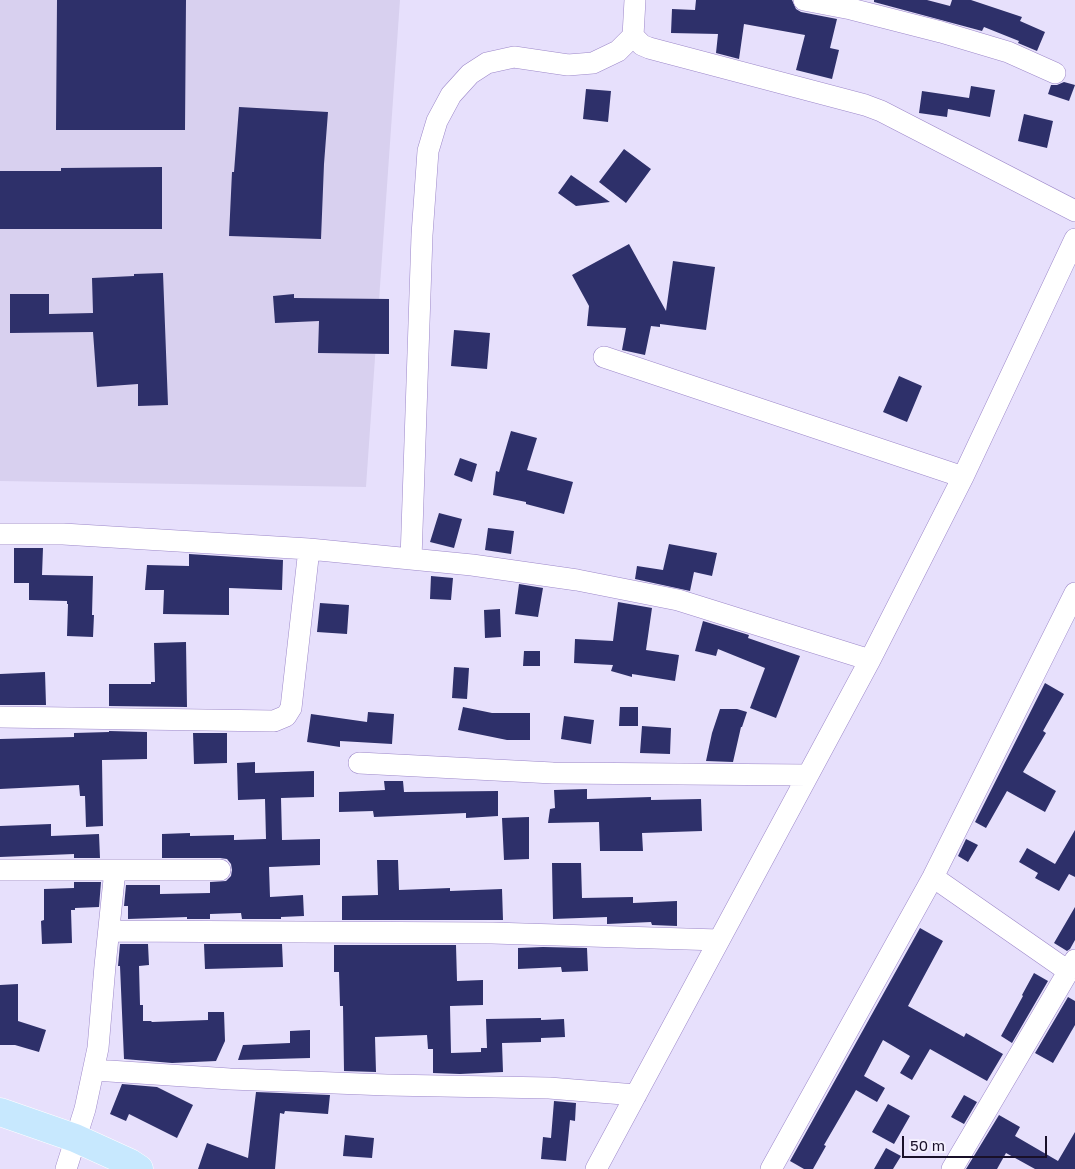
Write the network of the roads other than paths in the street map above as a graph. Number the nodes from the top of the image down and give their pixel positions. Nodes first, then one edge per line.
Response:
1 (635, 0) edge
2 (804, 0) edge
3 (633, 36) junction
4 (1055, 73) dead end
5 (1075, 211) edge
6 (1075, 239) edge
7 (604, 357) dead end
8 (963, 477) junction
9 (0, 534) edge
10 (309, 549) junction
11 (411, 559) junction
12 (1075, 593) edge
13 (870, 660) junction
14 (0, 717) edge
15 (359, 763) dead end
16 (808, 775) junction
17 (0, 870) edge
18 (115, 870) junction
19 (220, 870) dead end
20 (933, 877) junction
21 (109, 931) junction
22 (719, 940) junction
23 (1072, 966) edge
24 (94, 1070) junction
25 (636, 1095) junction
26 (0, 1112) edge
27 (75, 1138) junction
28 (66, 1169) edge
29 (139, 1169) edge
30 (596, 1169) edge
31 (772, 1169) edge
32 (952, 1169) edge

1 - 3 street
2 - 4 street
3 - 5 street
3 - 11 street
6 - 8 street
7 - 8 street
8 - 13 street
9 - 10 street
10 - 11 street
10 - 14 street
11 - 13 street
12 - 20 street
13 - 16 street
15 - 16 street
16 - 22 street
17 - 18 street
18 - 19 street
18 - 21 street
20 - 23 street
20 - 31 street
21 - 22 street
21 - 24 street
22 - 25 street
23 - 32 street
24 - 25 street
24 - 27 street
25 - 30 street
26 - 27 main road
27 - 28 street
27 - 29 main road

